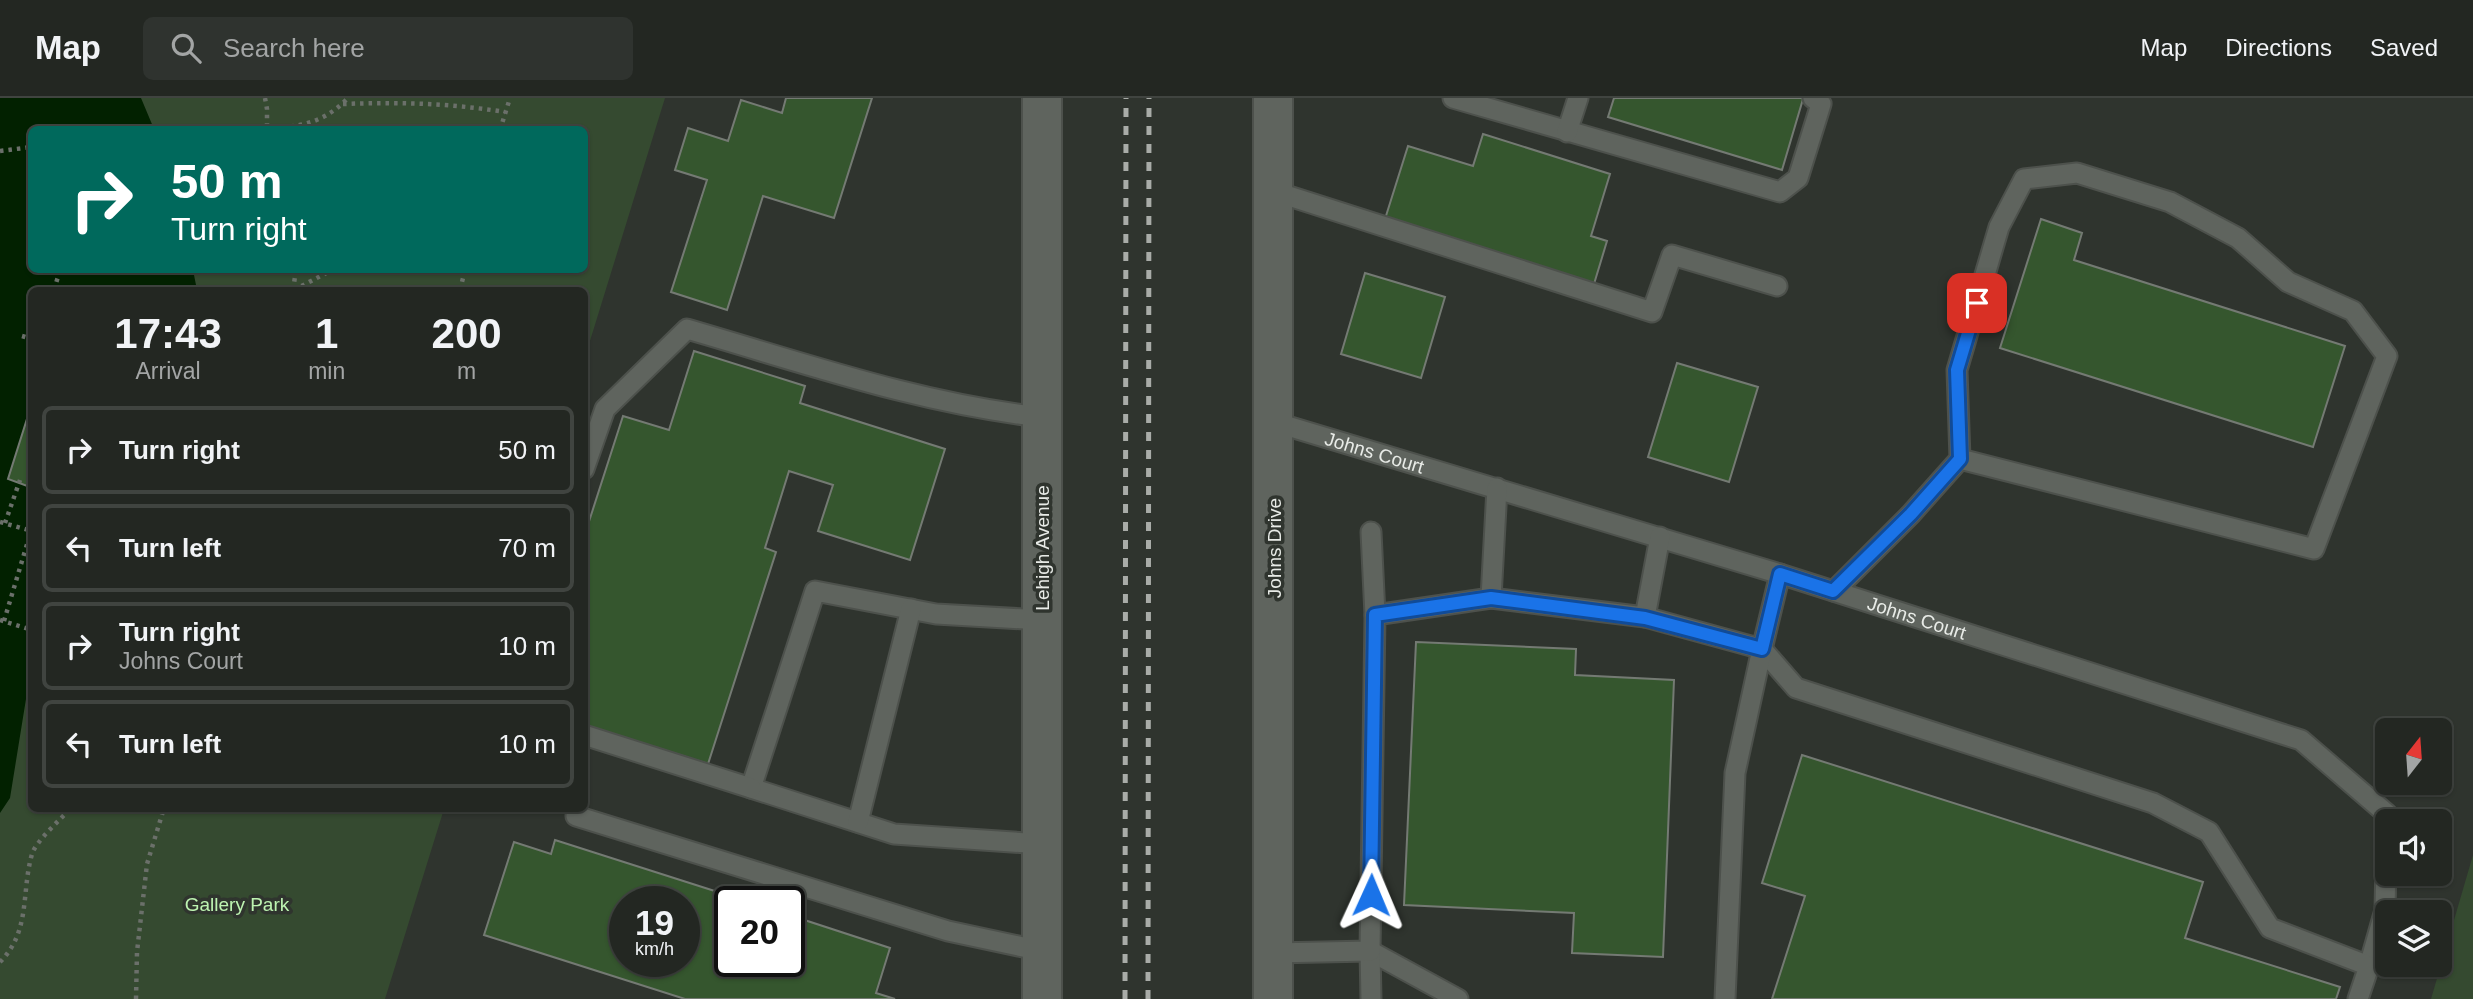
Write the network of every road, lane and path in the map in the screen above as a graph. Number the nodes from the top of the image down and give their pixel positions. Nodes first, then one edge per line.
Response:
1 (265, 98) edge
2 (348, 98) edge
3 (510, 98) edge
4 (1042, 98) edge
5 (1273, 98) edge
6 (1453, 98) edge
7 (1578, 98) edge
8 (1813, 98) edge
9 (343, 104) junction
10 (505, 112) junction
11 (267, 126) edge
12 (302, 126) edge
13 (501, 126) edge
14 (1567, 132) junction
15 (28, 147) edge
16 (0, 150) edge
17 (1273, 191) junction
18 (326, 273) edge
19 (1777, 286) dead end
20 (300, 287) edge
21 (22, 336) dead end
22 (28, 338) edge
23 (1042, 418) junction
24 (1274, 422) junction
25 (588, 458) edge
26 (1960, 459) junction
27 (20, 480) dead end
28 (1497, 488) junction
29 (3, 522) edge
30 (28, 530) edge
31 (1371, 533) dead end
32 (1660, 537) junction
33 (28, 540) edge
34 (1780, 574) junction
35 (1833, 591) junction
36 (1491, 598) junction
37 (911, 610) junction
38 (1375, 615) junction
39 (1645, 618) junction
40 (2, 620) edge
41 (1042, 620) junction
42 (28, 629) edge
43 (1762, 649) junction
44 (588, 736) edge
45 (751, 788) junction
46 (68, 812) edge
47 (163, 812) edge
48 (576, 816) dead end
49 (858, 822) junction
50 (1042, 844) junction
51 (1370, 950) junction
52 (1042, 951) junction
53 (1273, 953) junction
54 (0, 962) edge
55 (2369, 966) junction
56 (136, 999) edge
57 (1042, 999) edge
58 (1273, 999) edge
59 (1371, 999) edge
60 (1458, 999) edge
61 (1725, 999) edge
62 (2358, 999) edge

1 - 11 path
2 - 9 path
3 - 10 path
4 - 23 street, Lehigh Avenue
5 - 17 street, Johns Drive
6 - 14 lane
7 - 14 lane
8 - 14 lane
9 - 10 path
9 - 12 path
10 - 13 path
15 - 16 path
17 - 19 lane
17 - 24 street, Johns Drive
18 - 20 path
21 - 22 path
23 - 25 lane
23 - 41 street, Lehigh Avenue
24 - 28 lane, Johns Court
24 - 53 street, Johns Drive
26 - 26 lane
26 - 35 lane
27 - 29 path
28 - 32 lane, Johns Court
28 - 36 lane
29 - 30 path
31 - 38 lane
32 - 34 lane, Johns Court
32 - 39 lane
33 - 40 path
34 - 35 lane, Johns Court
34 - 43 lane
35 - 55 lane, Johns Court
36 - 38 lane
36 - 39 lane
37 - 41 lane
37 - 45 lane
37 - 49 lane
38 - 51 lane
39 - 43 lane
40 - 42 path
41 - 50 street, Lehigh Avenue
43 - 55 lane
43 - 61 lane
44 - 45 lane
45 - 49 lane
46 - 54 path
47 - 56 path
48 - 52 lane
49 - 50 lane
50 - 52 street, Lehigh Avenue
51 - 53 lane
51 - 59 lane
51 - 60 lane
52 - 57 street, Lehigh Avenue
53 - 58 street, Johns Drive
55 - 62 lane

